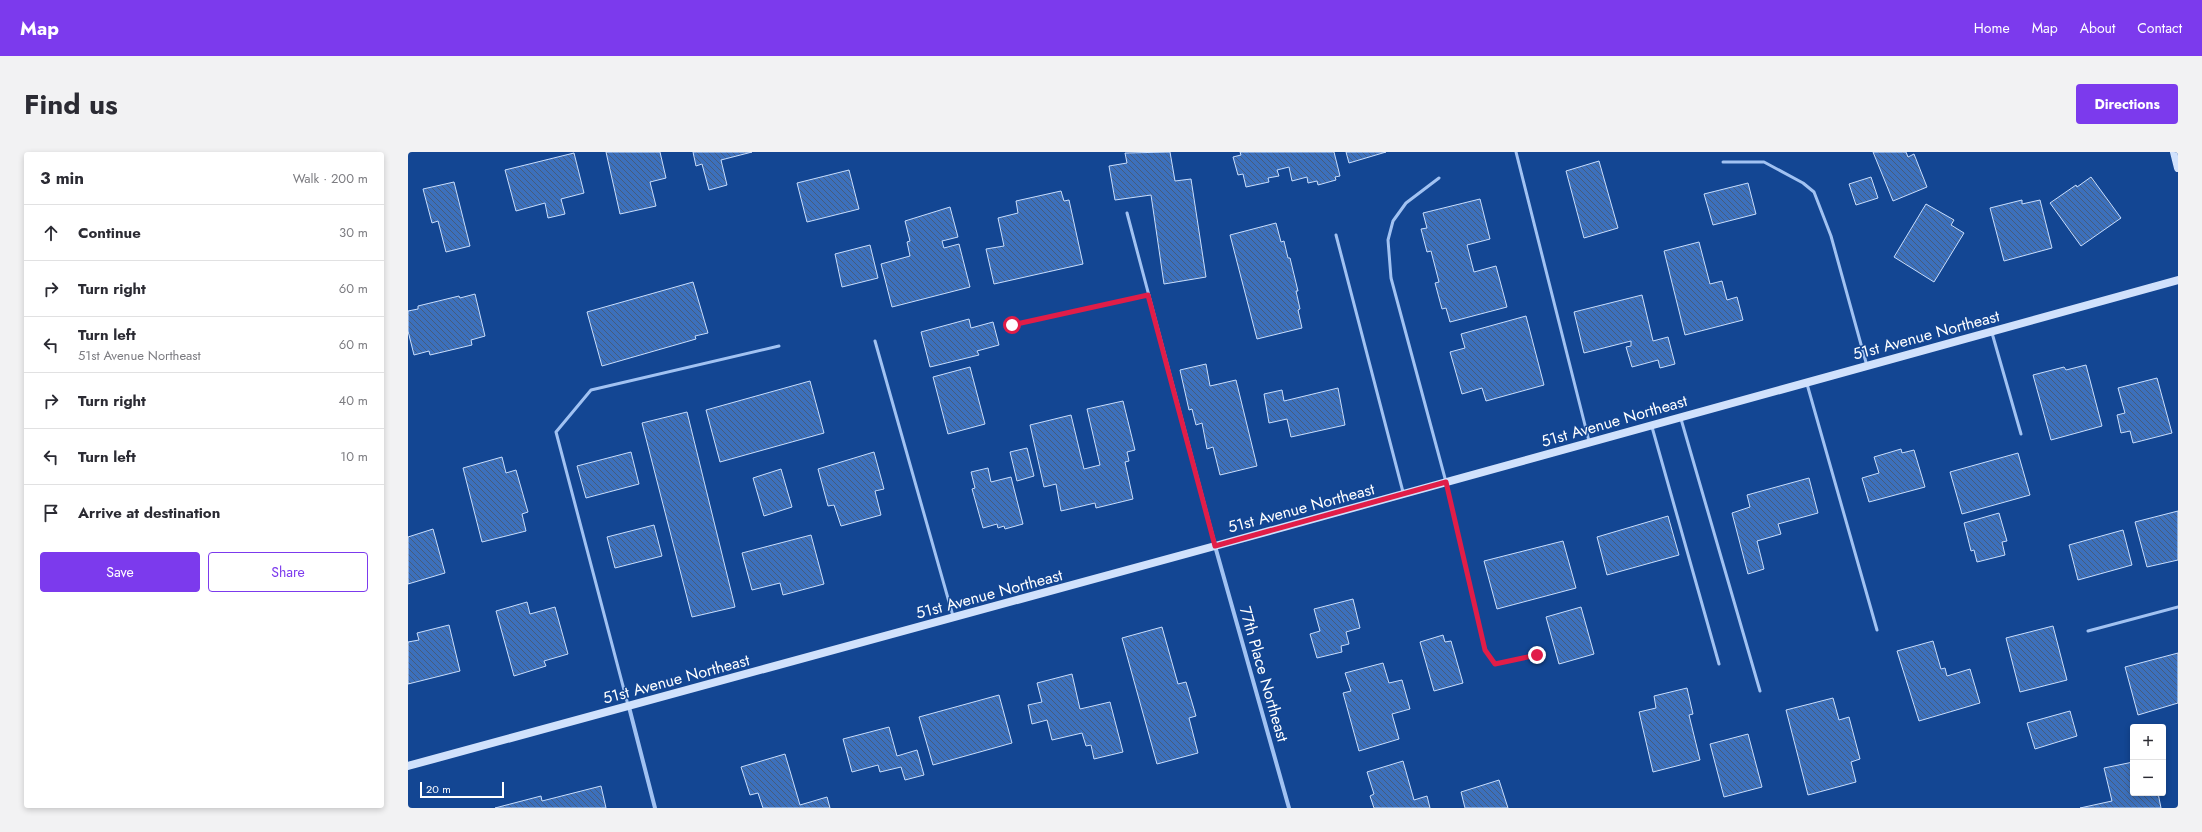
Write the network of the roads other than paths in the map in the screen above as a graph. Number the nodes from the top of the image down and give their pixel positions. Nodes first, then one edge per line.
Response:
1 (1516, 152) edge
2 (2174, 152) edge
3 (1723, 162) dead end
4 (2178, 168) edge
5 (1439, 178) dead end
6 (1126, 213) dead end
7 (1336, 235) dead end
8 (2178, 280) edge
9 (1148, 295) junction
10 (1012, 325) dead end
11 (1991, 332) junction
12 (875, 341) dead end
13 (779, 346) dead end
14 (1867, 366) junction
15 (1806, 383) junction
16 (1681, 417) junction
17 (1651, 426) junction
18 (2021, 434) dead end
19 (1589, 443) junction
20 (1446, 482) junction
21 (1404, 494) junction
22 (1215, 546) junction
23 (2178, 607) edge
24 (954, 618) junction
25 (1877, 630) dead end
26 (2088, 631) dead end
27 (1537, 655) dead end
28 (1719, 664) dead end
29 (1760, 691) dead end
30 (629, 707) junction
31 (408, 766) edge
32 (655, 808) edge
33 (1289, 808) edge

1 - 19 lane
2 - 4 street
3 - 14 lane
5 - 20 lane
6 - 9 lane
7 - 21 lane
8 - 11 street, 51st Avenue Northeast
9 - 10 lane
9 - 22 lane
11 - 14 street, 51st Avenue Northeast
11 - 18 lane
12 - 24 lane
13 - 30 lane
14 - 15 street, 51st Avenue Northeast
15 - 16 street, 51st Avenue Northeast
15 - 25 lane
16 - 17 street, 51st Avenue Northeast
16 - 29 lane
17 - 19 street, 51st Avenue Northeast
17 - 28 lane
19 - 20 street, 51st Avenue Northeast
20 - 21 street, 51st Avenue Northeast
20 - 27 lane
21 - 22 street, 51st Avenue Northeast
22 - 24 street, 51st Avenue Northeast
22 - 33 street, 77th Place Northeast
23 - 26 lane
24 - 30 street, 51st Avenue Northeast
30 - 31 street, 51st Avenue Northeast
30 - 32 street

